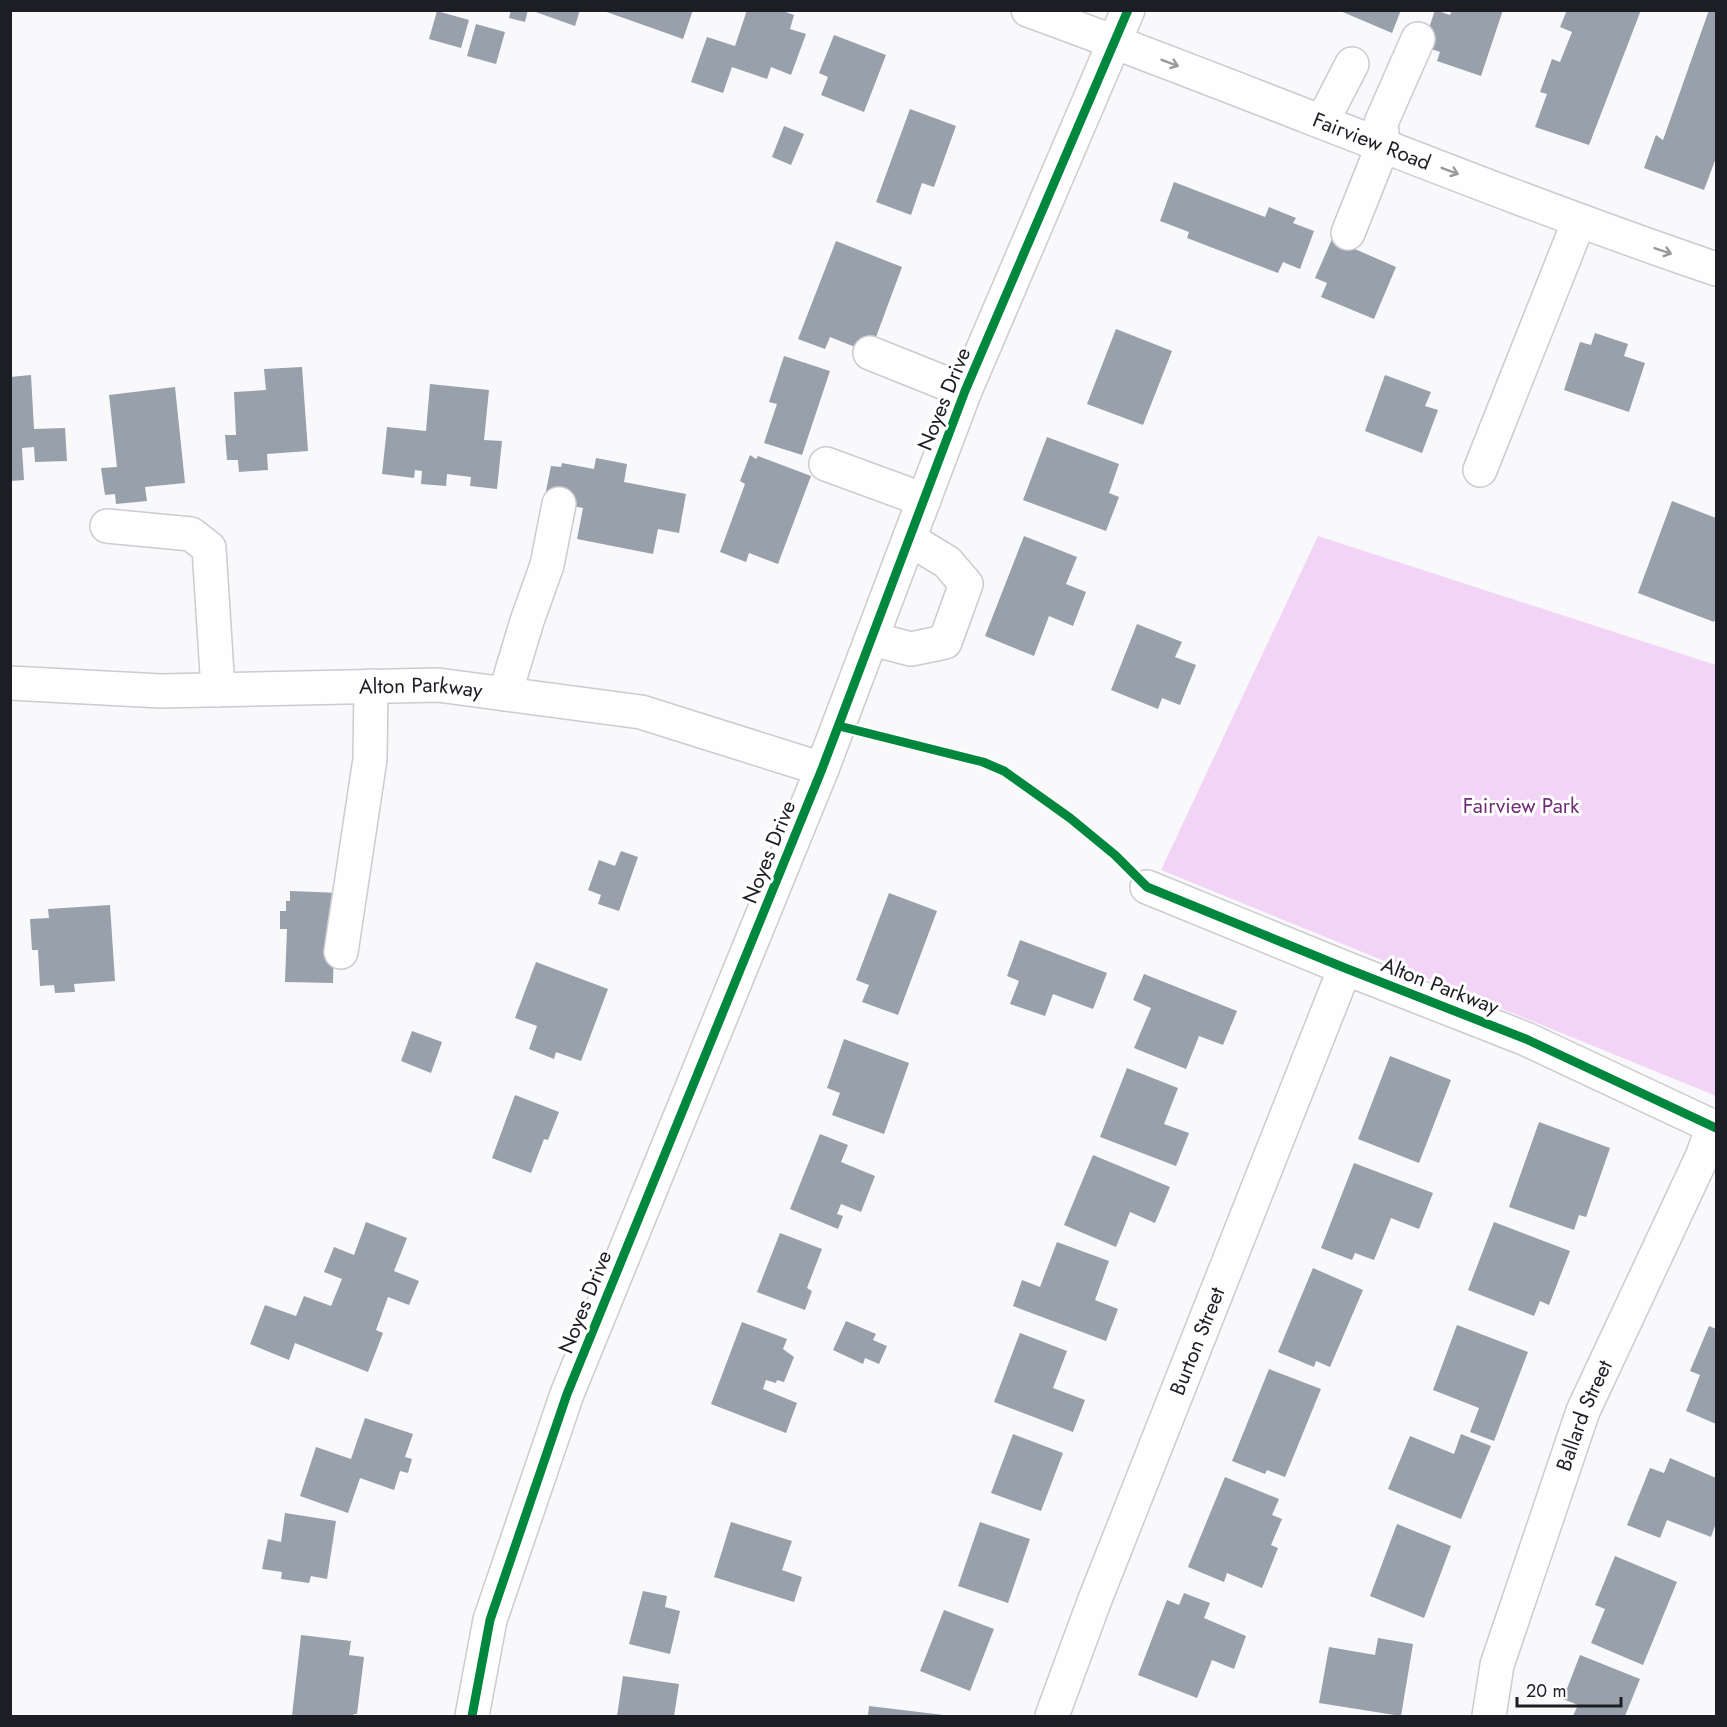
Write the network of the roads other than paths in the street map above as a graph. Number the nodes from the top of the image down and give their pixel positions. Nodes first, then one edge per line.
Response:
1 (1028, 10) edge
2 (1128, 10) edge
3 (1418, 39) dead end
4 (1116, 42) junction
5 (1352, 64) dead end
6 (1322, 122) junction
7 (1383, 145) junction
8 (1580, 221) junction
9 (1348, 233) dead end
10 (1716, 269) edge
11 (870, 353) dead end
12 (965, 391) junction
13 (826, 464) dead end
14 (1480, 470) dead end
15 (924, 500) junction
16 (559, 504) dead end
17 (107, 526) dead end
18 (909, 539) junction
19 (872, 639) junction
20 (10, 683) edge
21 (371, 686) junction
22 (218, 690) junction
23 (505, 694) junction
24 (822, 769) junction
25 (1147, 887) dead end
26 (341, 952) dead end
27 (1345, 968) junction
28 (1715, 1127) edge
29 (472, 1716) edge
30 (1052, 1716) edge
31 (1489, 1716) edge

1 - 4 street, Fairview Road
2 - 4 street, Noyes Drive
3 - 7 street
4 -> 6 street, Fairview Road
4 - 12 street, Noyes Drive
5 - 6 street
6 - 7 street, Fairview Road
7 -> 8 street, Fairview Road
7 - 9 street
8 -> 10 street, Fairview Road
8 - 14 street
11 - 12 street
12 - 15 street, Noyes Drive
13 - 15 street
15 - 18 street, Noyes Drive
16 - 23 street
17 - 22 street
18 - 19 street, Noyes Drive
18 - 19 street
19 - 24 street, Noyes Drive
20 - 22 street, Alton Parkway
21 - 22 street, Alton Parkway
21 - 23 street, Alton Parkway
21 - 26 street
23 - 24 street, Alton Parkway
24 - 29 street, Noyes Drive
25 - 27 street, Alton Parkway
27 - 28 street, Alton Parkway
27 - 30 street, Burton Street
28 - 31 street, Ballard Street

